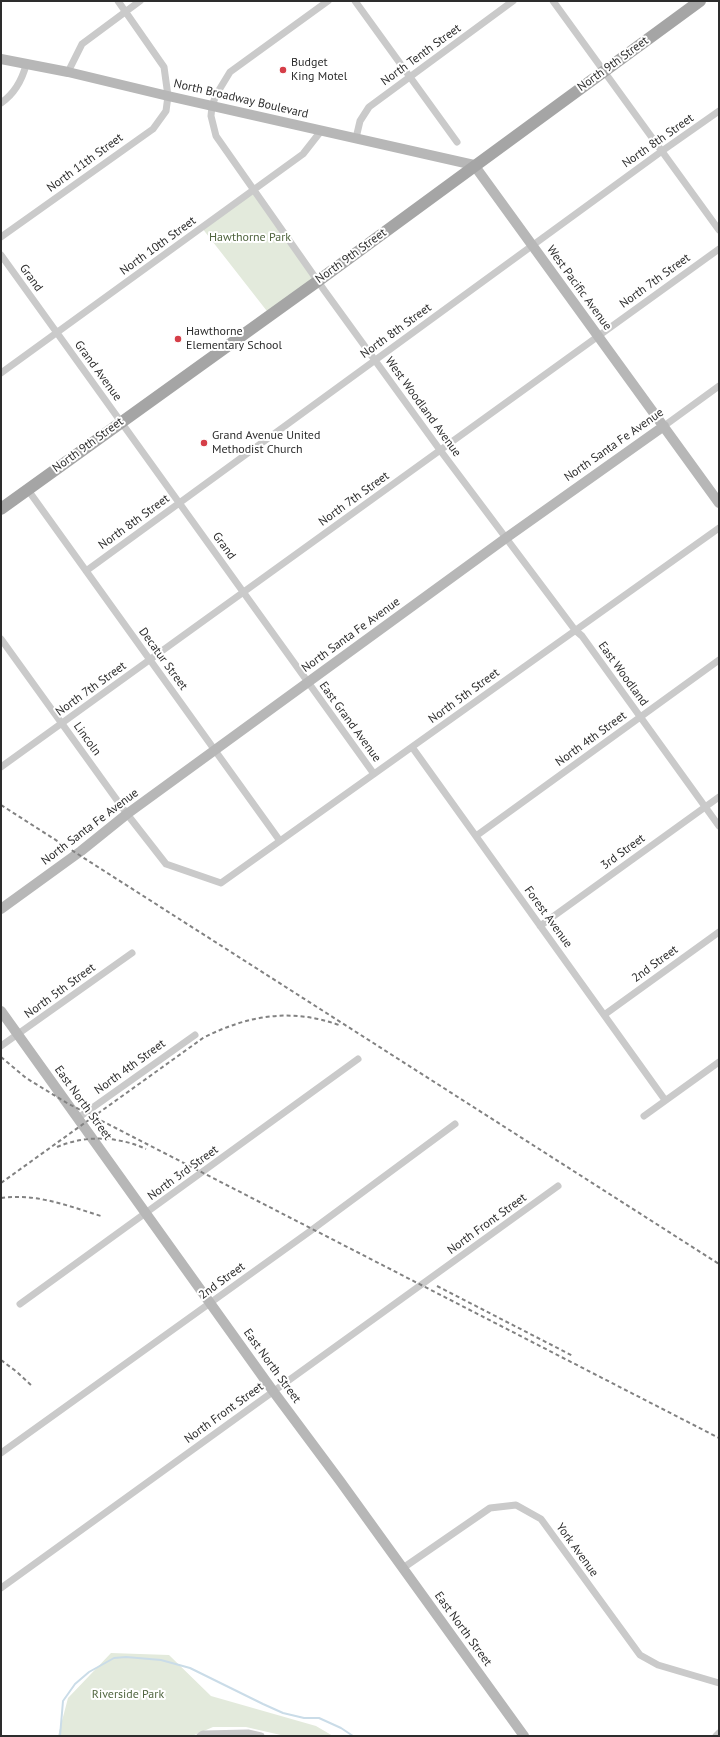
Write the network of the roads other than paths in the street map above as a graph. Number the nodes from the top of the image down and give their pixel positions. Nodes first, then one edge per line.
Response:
1 (118, 1) edge
2 (140, 1) edge
3 (328, 1) edge
4 (355, 1) edge
5 (513, 1) edge
6 (553, 1) edge
7 (700, 1) edge
8 (126, 12) junction
9 (1, 59) edge
10 (26, 65) junction
11 (604, 71) junction
12 (68, 72) junction
13 (410, 76) junction
14 (168, 96) junction
15 (1, 103) edge
16 (212, 106) junction
17 (719, 111) edge
18 (321, 131) junction
19 (356, 138) junction
20 (457, 142) dead end
21 (662, 151) junction
22 (474, 165) junction
23 (254, 189) junction
24 (719, 230) edge
25 (1, 237) edge
26 (532, 245) junction
27 (719, 249) edge
28 (1, 254) edge
29 (318, 281) junction
30 (57, 333) junction
31 (598, 336) junction
32 (375, 360) junction
33 (1, 373) edge
34 (719, 386) edge
35 (121, 422) junction
36 (664, 426) junction
37 (440, 450) junction
38 (28, 490) junction
39 (180, 503) junction
40 (719, 503) edge
41 (1, 509) edge
42 (719, 528) edge
43 (506, 538) junction
44 (86, 570) junction
45 (243, 592) junction
46 (575, 630) junction
47 (1, 639) edge
48 (150, 659) junction
49 (719, 660) edge
50 (308, 682) junction
51 (640, 716) junction
52 (62, 723) junction
53 (412, 747) junction
54 (215, 750) junction
55 (1, 767) edge
56 (374, 774) junction
57 (719, 796) edge
58 (705, 806) junction
59 (127, 814) junction
60 (719, 826) edge
61 (476, 836) junction
62 (280, 841) junction
63 (221, 883) joint
64 (1, 909) edge
65 (540, 926) junction
66 (719, 932) edge
67 (132, 953) dead end
68 (1, 1011) edge
69 (604, 1015) junction
70 (18, 1035) junction
71 (195, 1035) dead end
72 (1, 1046) edge
73 (358, 1058) dead end
74 (719, 1062) edge
75 (665, 1100) junction
76 (644, 1116) dead end
77 (78, 1118) junction
78 (455, 1124) dead end
79 (558, 1186) dead end
80 (146, 1213) junction
81 (211, 1302) junction
82 (20, 1304) dead end
83 (273, 1391) junction
84 (1, 1453) edge
85 (403, 1568) junction
86 (1, 1588) edge
87 (719, 1683) edge
88 (719, 1734) edge
89 (202, 1735) edge
90 (261, 1736) edge
91 (524, 1736) edge
92 (716, 1736) edge

1 - 8 street
2 - 8 street
3 - 16 street
4 - 13 street
5 - 13 street, North Tenth Street
6 - 11 street
7 - 11 main road, North 9th Street
8 - 12 street
8 - 14 street
9 - 10 main road, North Broadway Boulevard
10 - 12 main road, North Broadway Boulevard
10 - 15 street
11 - 21 street
11 - 22 main road, North 9th Street
12 - 14 main road, North Broadway Boulevard
13 - 19 street, North Tenth Street
13 - 20 street
14 - 16 main road, North Broadway Boulevard
14 - 25 street, North 11th Street
16 - 18 main road, North Broadway Boulevard
16 - 23 street, West Woodland Avenue
17 - 21 street, North 8th Street
18 - 19 main road, North Broadway Boulevard
18 - 23 street, North 10th Street
19 - 22 main road, North Broadway Boulevard
21 - 24 street
21 - 26 street, North 8th Street
22 - 26 main road, West Pacific Avenue
22 - 29 main road, North 9th Street
23 - 29 street, West Woodland Avenue
23 - 30 street, North 10th Street
26 - 31 main road, West Pacific Avenue
26 - 32 street, North 8th Street
27 - 31 street, North 7th Street
28 - 30 street, Grand
29 - 32 street, West Woodland Avenue
29 - 35 main road, North 9th Street
30 - 33 street, North 10th Street
30 - 35 street, Grand Avenue
31 - 36 main road, West Pacific Avenue
31 - 37 street, North 7th Street
32 - 37 street, West Woodland Avenue
32 - 39 street, North 8th Street
34 - 36 street, North Santa Fe Avenue
35 - 38 main road, North 9th Street
35 - 39 street, Grand
36 - 40 main road, West Pacific Avenue
36 - 43 main road, North Santa Fe Avenue
37 - 43 street, West Woodland Avenue
37 - 45 street, North 7th Street
38 - 41 main road, North 9th Street
38 - 44 street, Decatur Street
39 - 44 street, North 8th Street
39 - 45 street, Grand
42 - 46 street, North 5th Street
43 - 46 street, East Woodland
43 - 50 main road, North Santa Fe Avenue
44 - 48 street, Decatur Street
45 - 48 street, North 7th Street
45 - 50 street, Grand
46 - 51 street, East Woodland
46 - 53 street, North 5th Street
47 - 52 street, Lincoln
48 - 52 street, North 7th Street
48 - 54 street, Decatur Street
49 - 51 street, North 4th Street
50 - 54 main road, North Santa Fe Avenue
50 - 56 street, East Grand Avenue
51 - 58 street, East Woodland
51 - 61 street, North 4th Street
52 - 55 street, North 7th Street
52 - 59 street, Lincoln
53 - 56 street, North 5th Street
53 - 61 street, Forest Avenue
54 - 59 main road, North Santa Fe Avenue
54 - 62 street, Decatur Street
56 - 62 street, North 5th Street
57 - 58 street, 3rd Street
58 - 60 street, East Woodland
58 - 65 street, 3rd Street
59 - 63 street, Lincoln
59 - 64 main road, North Santa Fe Avenue
61 - 65 street, Forest Avenue
62 - 63 street, North 5th Street
65 - 69 street, Forest Avenue
66 - 69 street, 2nd Street
67 - 70 street, North 5th Street
68 - 70 main road, East North Street
69 - 75 street, Forest Avenue
70 - 72 street, North 5th Street
70 - 77 main road, East North Street
71 - 77 street, North 4th Street
73 - 80 street, North 3rd Street
74 - 75 street
75 - 76 street
77 - 80 main road, East North Street
78 - 81 street, 2nd Street
79 - 83 street, North Front Street
80 - 81 main road, East North Street
80 - 82 street, North 3rd Street
81 - 83 main road, East North Street
81 - 84 street, 2nd Street
83 - 85 main road, East North Street
83 - 86 street, North Front Street
85 - 87 street, York Avenue
85 - 91 main road, East North Street
88 - 92 street
89 - 90 street

